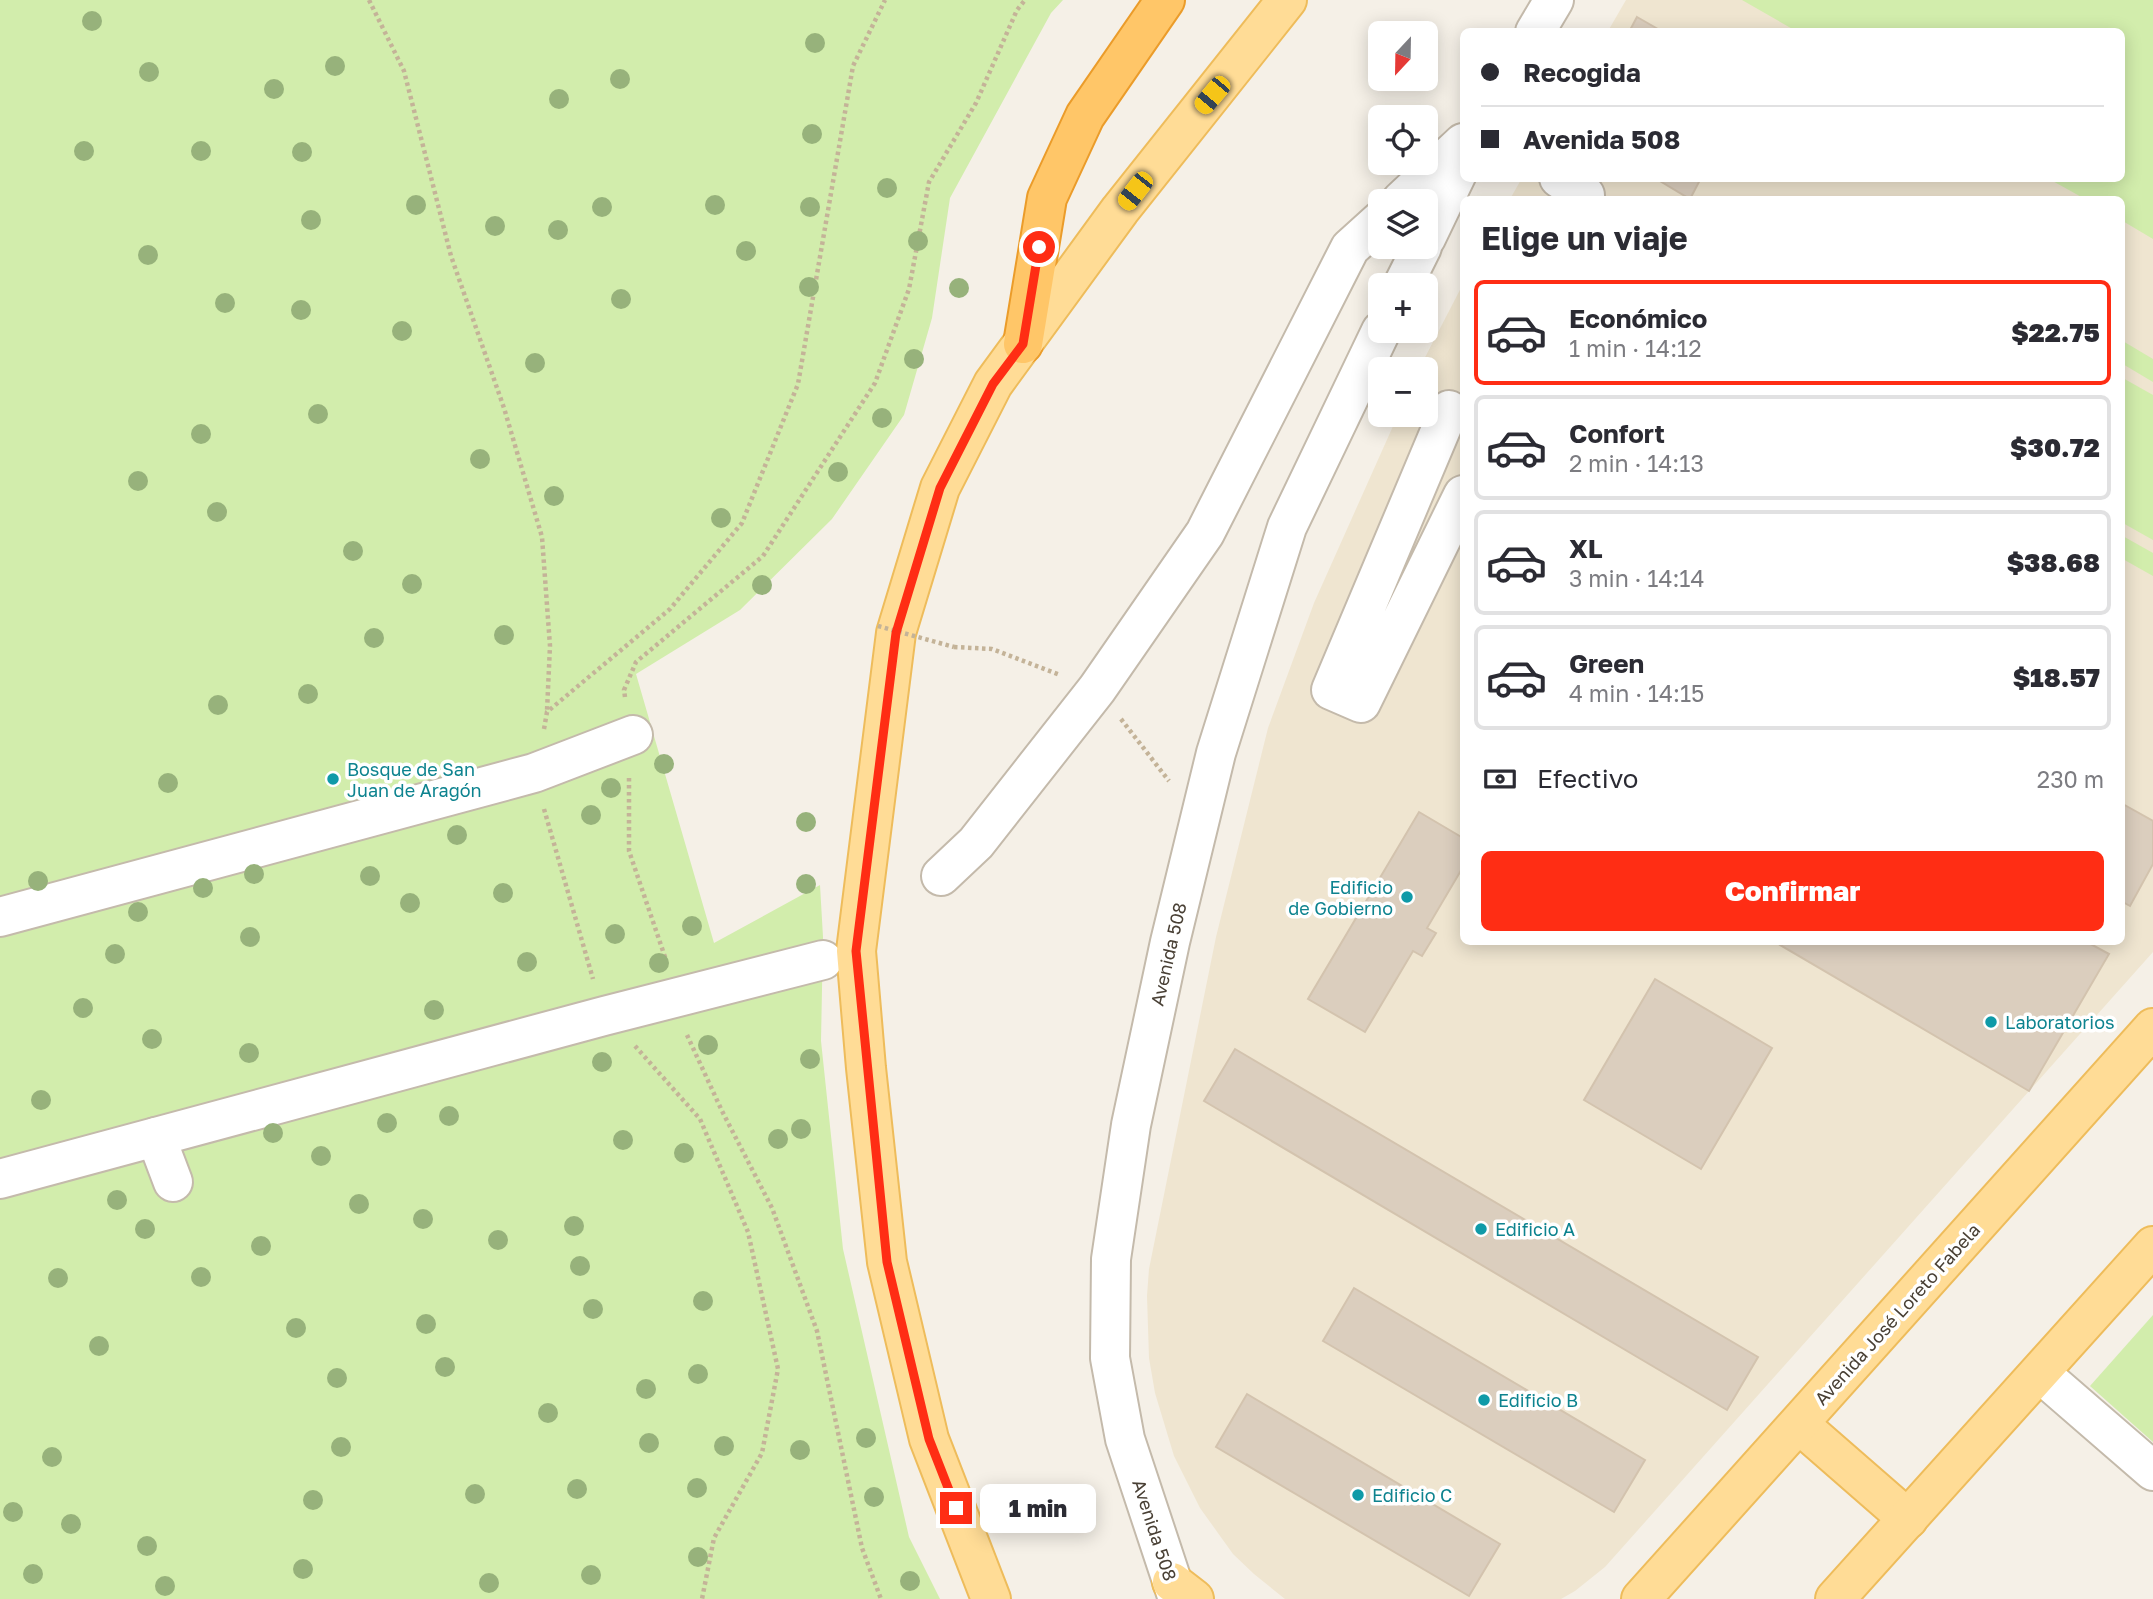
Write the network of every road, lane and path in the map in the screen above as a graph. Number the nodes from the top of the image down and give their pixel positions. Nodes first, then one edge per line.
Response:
1 (369, 0) edge
2 (885, 0) edge
3 (1025, 0) edge
4 (1165, 0) edge
5 (1287, 0) edge
6 (1554, 0) edge
7 (1537, 28) edge
8 (1460, 146) edge
9 (1460, 167) edge
10 (1565, 182) edge
11 (1414, 189) edge
12 (1585, 196) edge
13 (1438, 213) edge
14 (1368, 232) edge
15 (1023, 344) junction
16 (1368, 385) edge
17 (1446, 408) edge
18 (1460, 501) edge
19 (878, 626) dead end
20 (992, 649) dead end
21 (547, 712) junction
22 (633, 735) junction
23 (534, 773) junction
24 (941, 876) dead end
25 (0, 917) edge
26 (838, 956) junction
27 (678, 998) junction
28 (604, 1016) junction
29 (2153, 1028) edge
30 (156, 1137) junction
31 (0, 1179) edge
32 (173, 1182) dead end
33 (2152, 1248) edge
34 (2040, 1373) junction
35 (1798, 1424) junction
36 (2153, 1471) edge
37 (1908, 1519) junction
38 (1181, 1593) edge
39 (702, 1599) edge
40 (881, 1599) edge
41 (991, 1599) edge
42 (1641, 1599) edge
43 (1835, 1599) edge

1 - 21 path
2 - 21 path
3 - 22 path
4 - 15 highway
5 - 15 main road
6 - 7 street
8 - 11 street
9 - 13 street
10 - 12 street
14 - 24 street
15 - 26 main road
16 - 38 street, Avenida 508
17 - 18 street
19 - 20 path, bridge
21 - 23 path
22 - 23 street
22 - 27 path
23 - 25 street
23 - 28 path
26 - 27 street
26 - 41 main road
27 - 28 street
27 - 40 path
28 - 30 street
28 - 39 path
29 - 35 main road, Avenida José Loreto Fabela
30 - 31 street
30 - 32 street
33 - 34 main road
34 - 36 street
34 - 37 main road
35 - 37 main road
35 - 42 main road, Avenida José Loreto Fabela
37 - 43 main road

